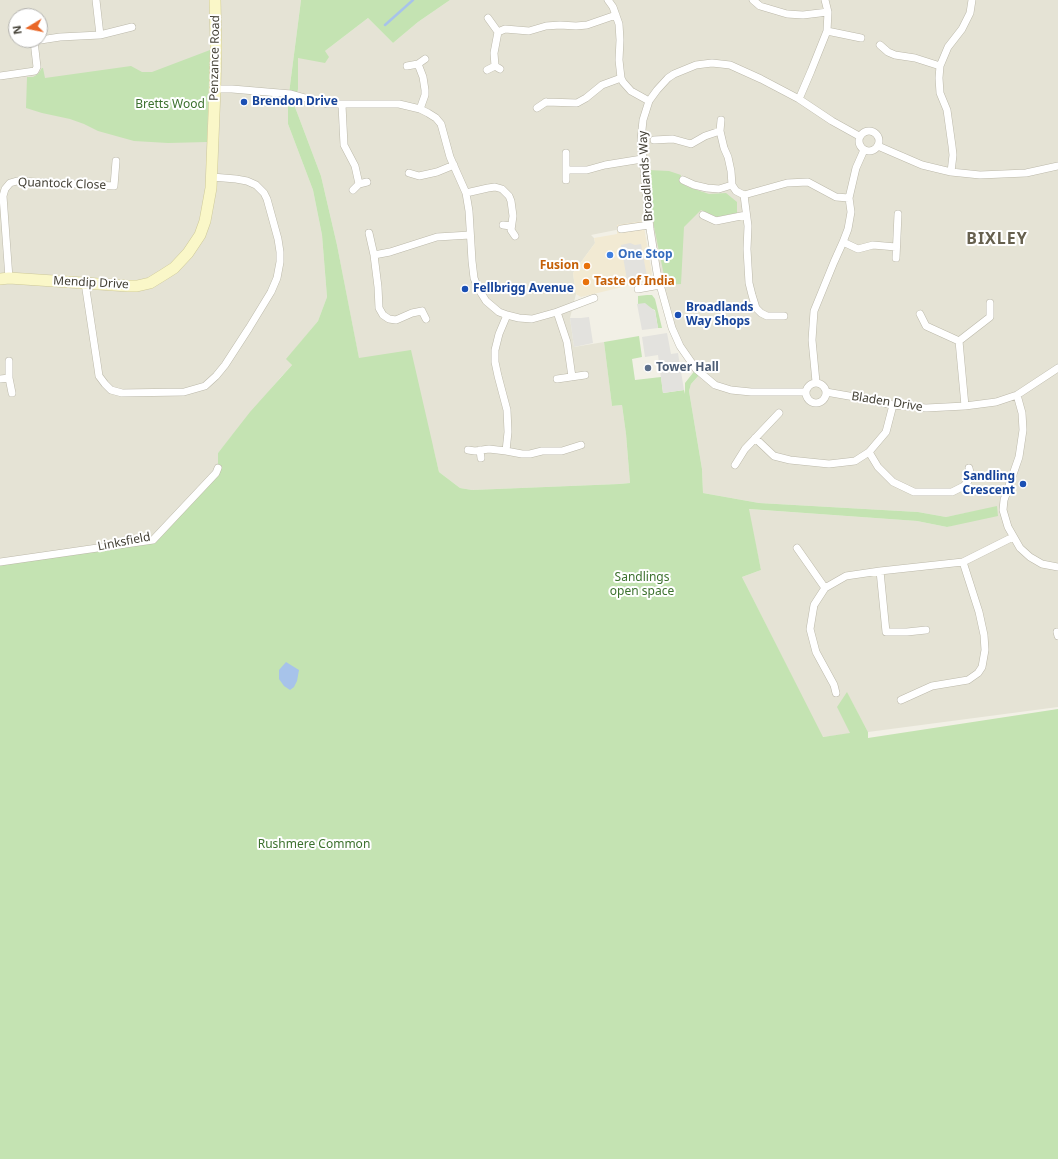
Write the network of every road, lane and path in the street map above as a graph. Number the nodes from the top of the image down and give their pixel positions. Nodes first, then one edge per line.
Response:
1 (96, 0) edge
2 (215, 0) edge
3 (608, 0) edge
4 (753, 0) edge
5 (825, 0) edge
6 (972, 0) edge
7 (828, 12) junction
8 (616, 16) junction
9 (488, 18) dead end
10 (132, 27) dead end
11 (827, 31) junction
12 (498, 32) junction
13 (100, 35) junction
14 (48, 38) edge
15 (861, 38) dead end
16 (880, 45) dead end
17 (35, 48) edge
18 (425, 59) dead end
19 (418, 64) junction
20 (407, 66) dead end
21 (940, 66) junction
22 (487, 70) dead end
23 (0, 76) edge
24 (621, 78) junction
25 (216, 89) junction
26 (799, 99) junction
27 (649, 101) junction
28 (342, 104) junction
29 (538, 108) dead end
30 (420, 109) junction
31 (721, 120) dead end
32 (720, 131) junction
33 (859, 136) junction
34 (213, 140) joint
35 (654, 140) dead end
36 (878, 146) junction
37 (864, 150) junction
38 (566, 153) dead end
39 (642, 159) junction
40 (116, 161) dead end
41 (454, 165) junction
42 (1058, 166) edge
43 (566, 170) junction
44 (951, 172) junction
45 (409, 173) dead end
46 (212, 177) junction
47 (566, 180) dead end
48 (683, 180) dead end
49 (368, 182) dead end
50 (359, 184) junction
51 (732, 184) junction
52 (353, 190) dead end
53 (466, 193) junction
54 (744, 195) junction
55 (850, 198) junction
56 (898, 214) dead end
57 (703, 215) dead end
58 (746, 215) junction
59 (503, 225) dead end
60 (649, 225) junction
61 (511, 226) junction
62 (621, 229) dead end
63 (369, 233) dead end
64 (470, 235) junction
65 (515, 236) dead end
66 (843, 242) junction
67 (896, 247) junction
68 (374, 255) junction
69 (896, 258) dead end
70 (4, 279) edge
71 (85, 283) junction
72 (660, 285) junction
73 (638, 290) dead end
74 (594, 298) dead end
75 (990, 303) dead end
76 (557, 312) junction
77 (920, 314) dead end
78 (507, 315) junction
79 (784, 316) dead end
80 (426, 318) dead end
81 (959, 341) junction
82 (9, 361) dead end
83 (1058, 368) edge
84 (585, 375) dead end
85 (572, 377) junction
86 (9, 378) junction
87 (0, 379) edge
88 (557, 379) dead end
89 (816, 382) junction
90 (806, 392) junction
91 (826, 392) junction
92 (12, 393) dead end
93 (1017, 395) junction
94 (894, 405) junction
95 (965, 406) junction
96 (779, 413) dead end
97 (755, 438) junction
98 (581, 445) dead end
99 (468, 450) dead end
100 (480, 450) junction
101 (506, 451) junction
102 (869, 452) junction
103 (481, 458) dead end
104 (735, 465) dead end
105 (218, 468) dead end
106 (969, 468) dead end
107 (1013, 538) junction
108 (797, 548) dead end
109 (0, 562) edge
110 (963, 562) junction
111 (1058, 567) edge
112 (880, 571) junction
113 (825, 588) junction
114 (926, 630) dead end
115 (836, 693) dead end
116 (901, 700) dead end

1 - 13 street
2 - 25 street, Penzance Road
3 - 8 street
4 - 7 street
5 - 7 street
6 - 21 street
7 - 11 street
8 - 12 street
8 - 24 street
9 - 12 street
10 - 13 street
11 - 15 street
11 - 26 street
12 - 22 street
13 - 14 street
16 - 21 street
17 - 23 street
18 - 19 street
19 - 20 street
19 - 30 street
21 - 44 street
24 - 27 street
24 - 29 street
25 - 28 street
25 - 34 street, Penzance Road
26 - 27 street, Broadlands Way
26 - 33 street, Broadlands Way
27 - 39 street, Broadlands Way
28 - 30 street
28 - 50 street
30 - 41 street
31 - 32 street
32 - 35 street
32 - 51 street
33 - 36 street
33 - 37 street
34 - 46 street, Mendip Drive
36 - 37 street
36 - 44 street
37 - 55 street
38 - 43 street
39 - 43 street
39 - 60 street, Broadlands Way
40 - 70 street, Quantock Close
41 - 45 street
41 - 53 street
42 - 44 street
43 - 47 street
46 - 71 street, Mendip Drive
46 - 71 street
48 - 51 street
49 - 50 street
50 - 52 street
51 - 54 street
53 - 61 street
53 - 64 street
54 - 55 street
54 - 58 street
55 - 66 street
56 - 67 street
57 - 58 street
58 - 79 street
59 - 61 street
60 - 62 street
60 - 72 street, Broadlands Way
61 - 65 street
63 - 68 street
64 - 68 street
64 - 78 street
66 - 67 street
66 - 89 street
67 - 69 street
68 - 80 street
70 - 71 street, Mendip Drive
72 - 73 street
72 - 90 street, Broadlands Way
74 - 76 street
75 - 81 street
76 - 78 street
76 - 85 street
77 - 81 street
78 - 101 street
81 - 95 street
82 - 86 street
83 - 93 street, Bladen Drive
84 - 85 street
85 - 88 street
86 - 87 street
86 - 92 street
89 - 90 street
89 - 91 street
90 - 91 street
91 - 94 street, Bladen Drive
93 - 95 street, Bladen Drive
93 - 107 street
94 - 95 street, Bladen Drive
94 - 102 street
96 - 97 street
97 - 102 street
97 - 104 street
98 - 101 street
99 - 100 street
100 - 101 street
100 - 103 street
102 - 106 street
105 - 109 street, Linksfield
107 - 110 street
107 - 111 street
108 - 113 street
110 - 112 street
110 - 116 street
112 - 113 street
112 - 114 street
113 - 115 street

